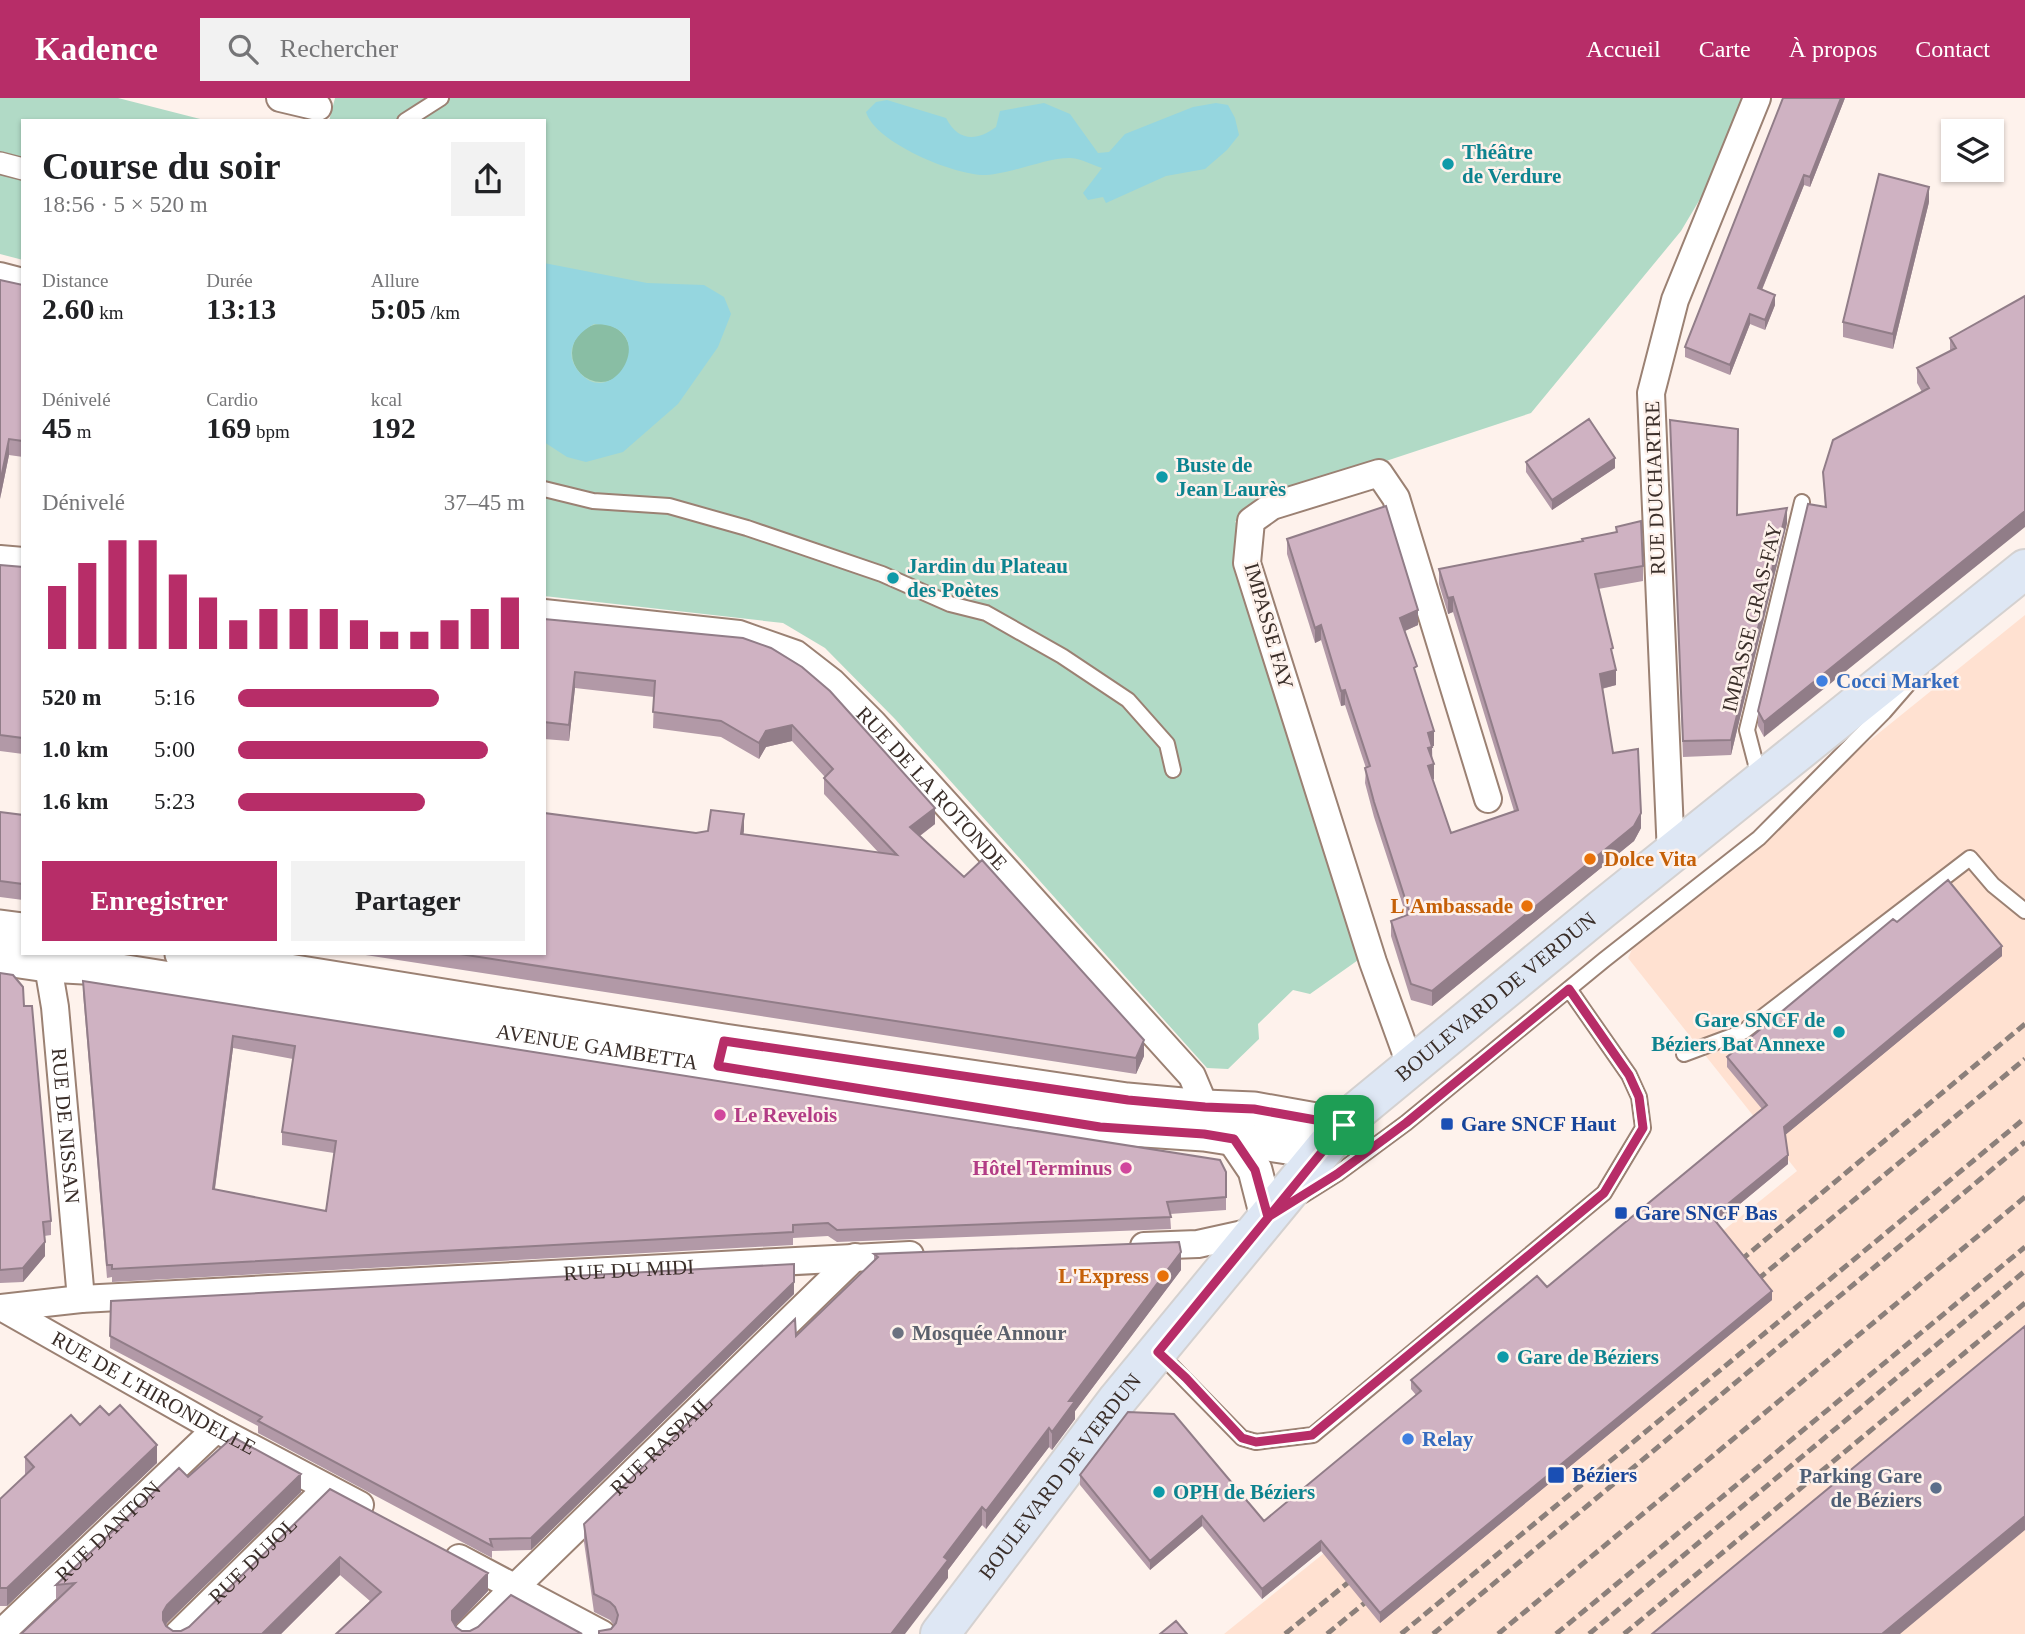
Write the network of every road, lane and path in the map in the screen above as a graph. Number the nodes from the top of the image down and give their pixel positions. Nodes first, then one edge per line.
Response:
1 (281, 98) edge
2 (441, 98) edge
3 (1757, 98) edge
4 (318, 107) dead end
5 (408, 119) edge
6 (0, 163) edge
7 (21, 168) edge
8 (0, 276) edge
9 (21, 281) edge
10 (546, 489) edge
11 (1802, 502) dead end
12 (0, 559) edge
13 (21, 561) edge
14 (2025, 569) edge
15 (546, 613) edge
16 (1963, 620) junction
17 (1173, 770) dead end
18 (1761, 784) junction
19 (1488, 799) dead end
20 (1671, 855) junction
21 (2025, 911) edge
22 (0, 927) edge
23 (21, 930) edge
24 (187, 955) edge
25 (0, 958) edge
26 (46, 959) edge
27 (1569, 989) junction
28 (721, 1054) junction
29 (1684, 1054) dead end
30 (1411, 1067) junction
31 (1214, 1127) junction
32 (1332, 1138) junction
33 (1262, 1224) junction
34 (1116, 1247) edge
35 (937, 1254) edge
36 (855, 1257) junction
37 (81, 1299) junction
38 (1, 1308) edge
39 (1158, 1352) junction
40 (216, 1429) junction
41 (327, 1488) junction
42 (386, 1519) edge
43 (433, 1544) edge
44 (515, 1587) junction
45 (0, 1634) edge
46 (178, 1634) edge
47 (467, 1634) edge
48 (602, 1634) edge
49 (940, 1634) edge

1 - 4 street
2 - 5 lane
3 - 20 street, RUE DUCHARTRE
6 - 7 street
8 - 9 street
10 - 17 lane
11 - 18 lane, IMPASSE GRAS-FAY
12 - 13 street
14 - 16 main road, BOULEVARD DE VERDUN
15 - 31 street, RUE DE LA ROTONDE
16 - 18 main road, BOULEVARD DE VERDUN
16 - 27 lane
18 - 20 main road, BOULEVARD DE VERDUN
19 - 30 street, IMPASSE FAY
20 - 30 main road, BOULEVARD DE VERDUN
21 - 29 lane
22 - 23 street
24 - 28 street, AVENUE GAMBETTA
25 - 26 street, AVENUE GAMBETTA
26 - 28 street, AVENUE GAMBETTA
26 - 37 street, RUE DE NISSAN
27 - 33 lane
27 - 39 lane
28 - 31 street, AVENUE GAMBETTA
30 - 32 main road, BOULEVARD DE VERDUN
31 - 32 street, AVENUE GAMBETTA
31 - 32 street, AVENUE GAMBETTA
31 - 33 street
32 - 33 main road, BOULEVARD DE VERDUN
33 - 34 street
33 - 39 main road, BOULEVARD DE VERDUN
35 - 36 street, RUE DU MIDI
36 - 37 street, RUE DU MIDI
36 - 44 street, RUE RASPAIL
37 - 38 street, RUE DU MIDI
38 - 40 street, RUE DE L'HIRONDELLE
39 - 49 main road, BOULEVARD DE VERDUN
40 - 41 street, RUE DE L'HIRONDELLE
40 - 45 street, RUE DANTON
41 - 42 street, RUE DE L'HIRONDELLE
41 - 46 street, RUE DUJOL
43 - 44 street
44 - 47 street, RUE RASPAIL
44 - 48 street

